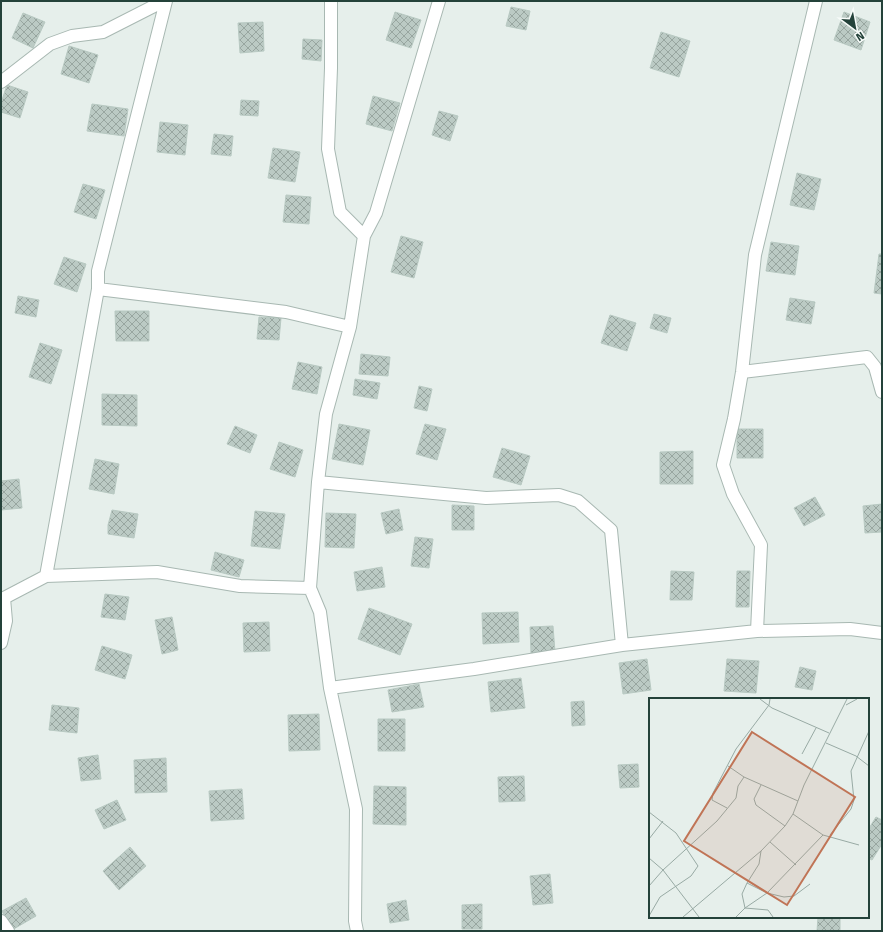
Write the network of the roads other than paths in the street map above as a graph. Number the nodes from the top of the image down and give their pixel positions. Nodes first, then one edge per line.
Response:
1 (165, 1) edge
2 (331, 1) edge
3 (439, 1) edge
4 (816, 1) edge
5 (1, 82) edge
6 (364, 236) junction
7 (98, 289) junction
8 (350, 327) junction
9 (742, 372) junction
10 (882, 392) edge
11 (318, 482) junction
12 (46, 576) junction
13 (310, 588) junction
14 (3, 598) edge
15 (757, 631) junction
16 (882, 633) edge
17 (1, 643) edge
18 (622, 646) junction
19 (330, 688) junction
20 (1, 920) edge
21 (8, 931) edge
22 (356, 931) edge

1 - 5 street
1 - 7 street
2 - 6 street
3 - 6 street
4 - 9 street
6 - 8 street
7 - 8 street
7 - 12 street
8 - 11 street
9 - 10 street
9 - 15 street
11 - 13 street
11 - 18 street
12 - 13 street
12 - 14 street
13 - 19 street
14 - 17 street
15 - 16 street
15 - 18 street
18 - 19 street
19 - 22 street
20 - 21 street

